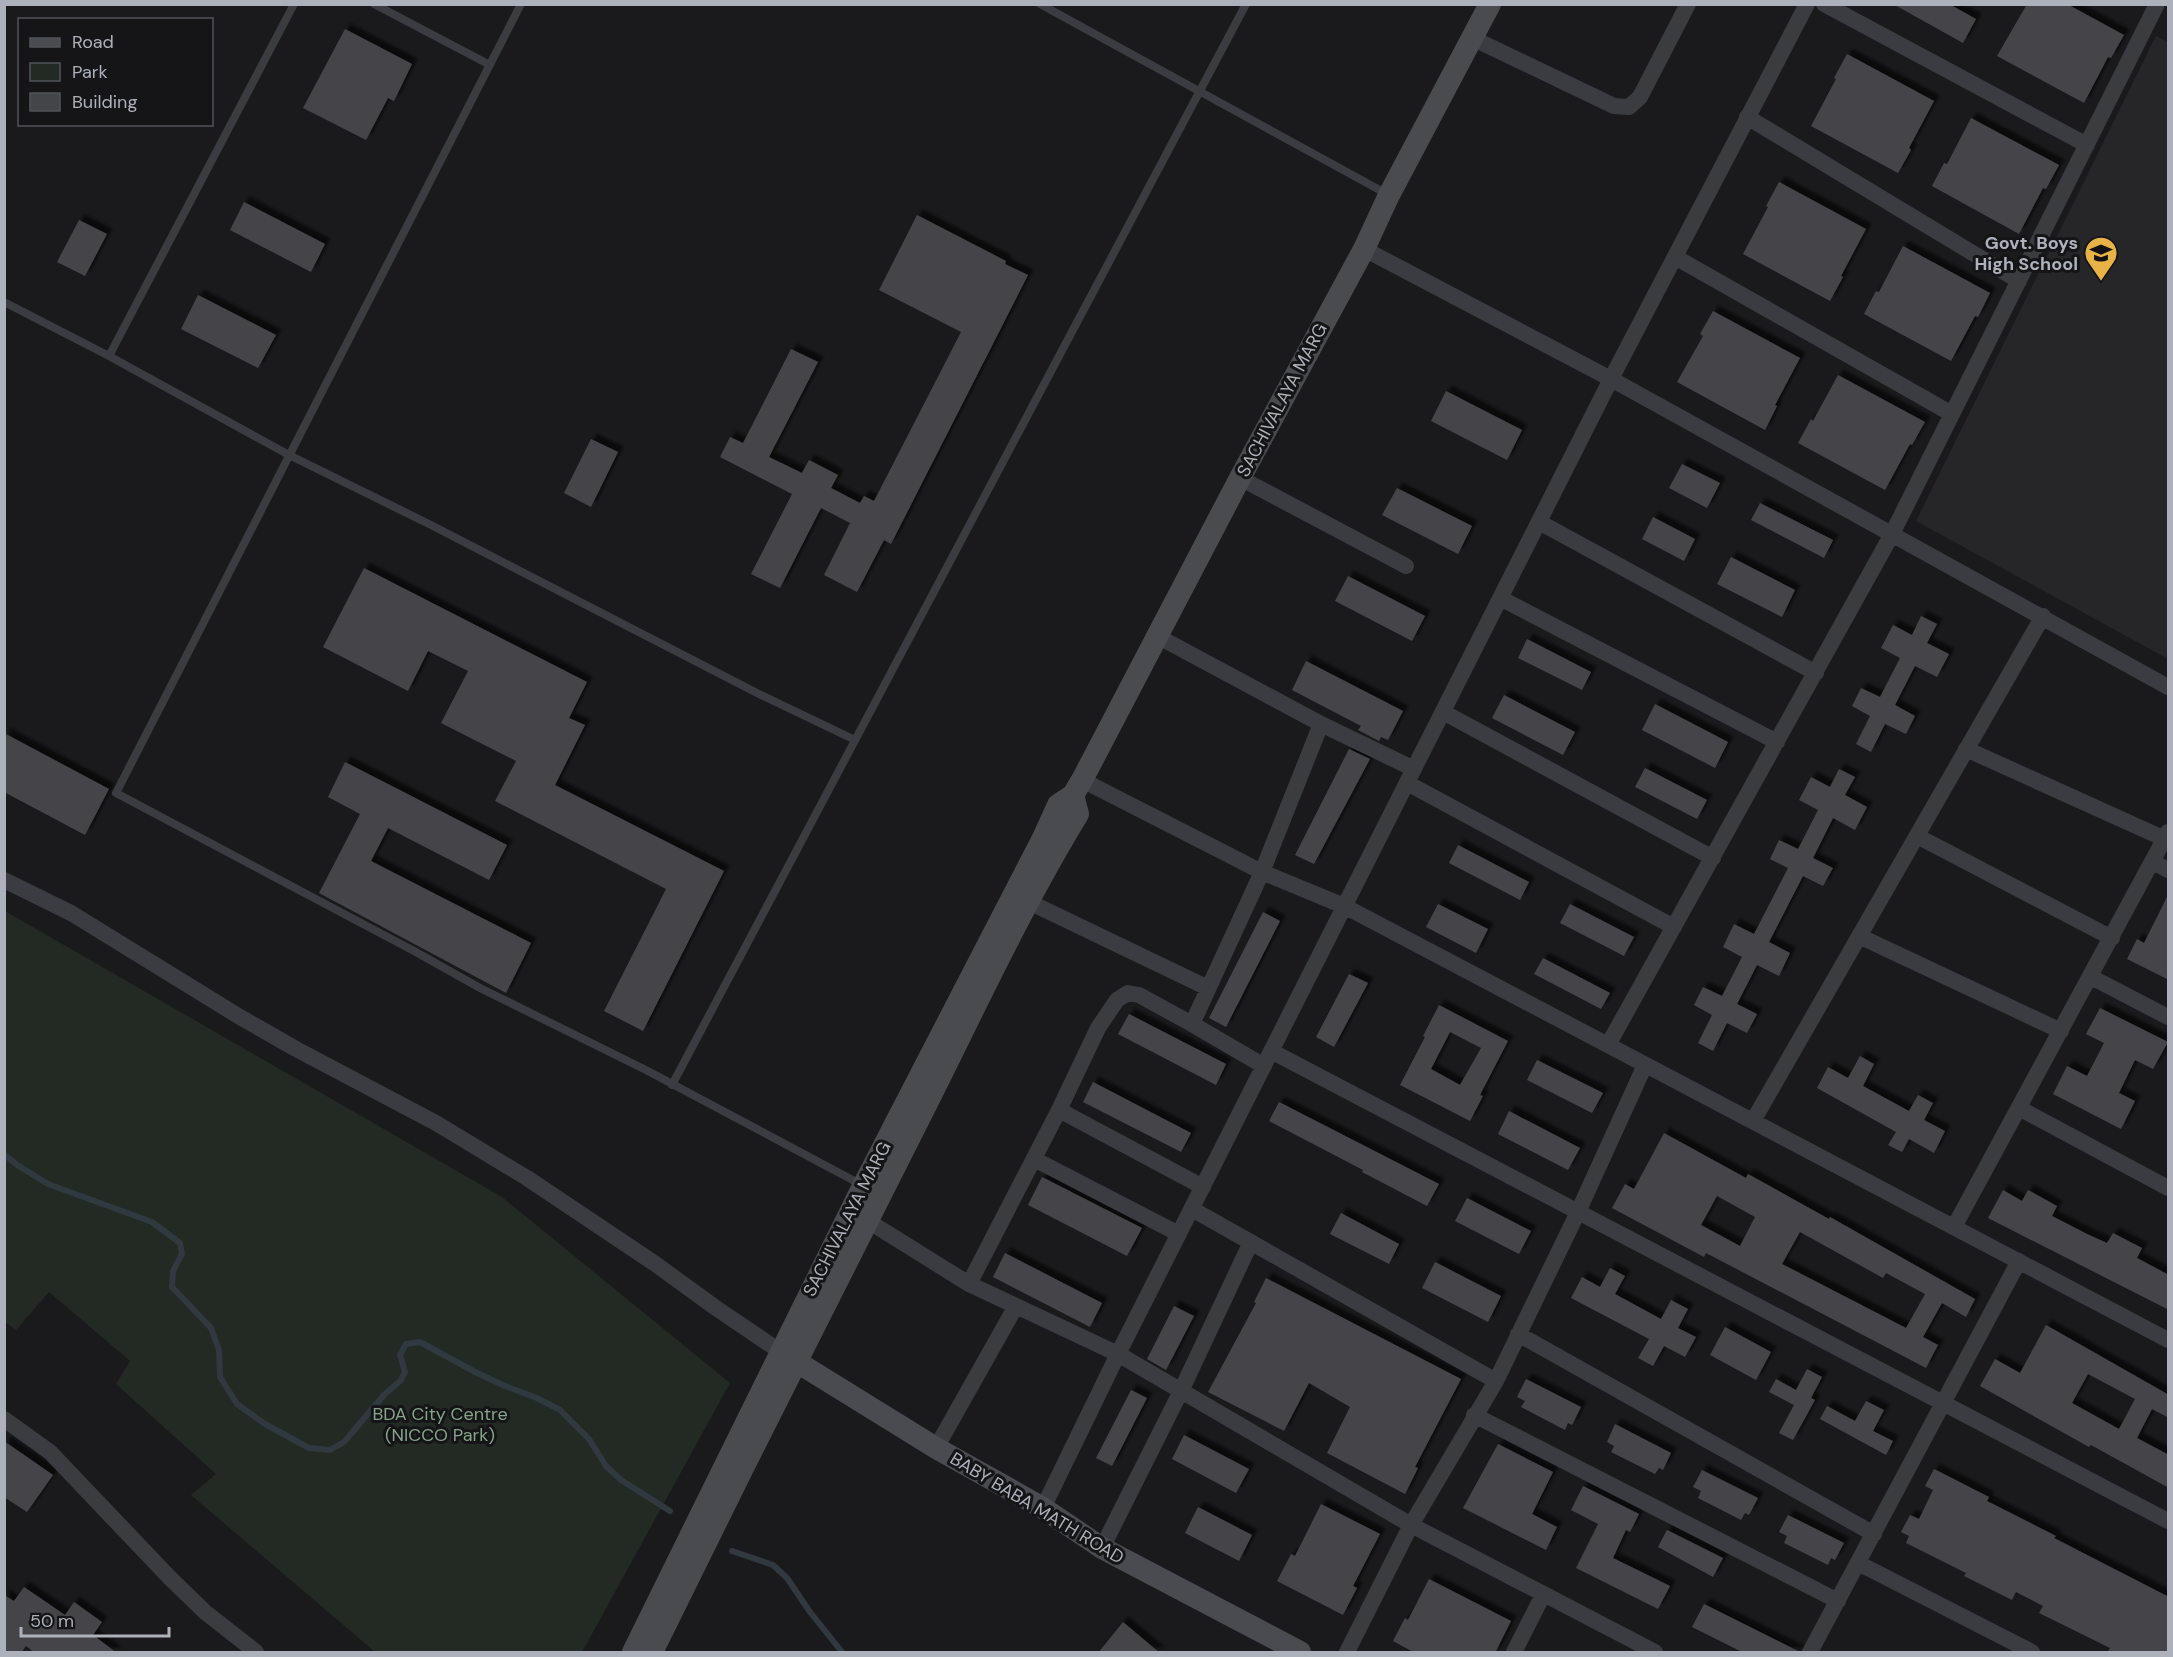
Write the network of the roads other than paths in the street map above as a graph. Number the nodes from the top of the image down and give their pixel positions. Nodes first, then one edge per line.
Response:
1 (294, 4) edge
2 (374, 4) edge
3 (521, 4) edge
4 (1040, 4) edge
5 (1246, 4) edge
6 (1491, 4) edge
7 (1688, 4) edge
8 (1807, 4) edge
9 (1824, 4) edge
10 (2157, 4) edge
11 (1472, 38) junction
12 (490, 65) junction
13 (1199, 91) junction
14 (1747, 117) junction
15 (2087, 145) junction
16 (1389, 195) junction
17 (1364, 249) junction
18 (1675, 257) junction
19 (2019, 281) junction
20 (4, 302) edge
21 (109, 356) junction
22 (1611, 379) junction
23 (1952, 414) junction
24 (290, 455) junction
25 (1240, 478) junction
26 (1539, 522) junction
27 (1892, 534) junction
28 (1406, 566) dead end
29 (1500, 598) junction
30 (2043, 616) junction
31 (1157, 636) junction
32 (1816, 673) junction
33 (2169, 687) edge
34 (1443, 712) junction
35 (1322, 724) junction
36 (855, 740) junction
37 (1778, 742) junction
38 (1966, 749) junction
39 (1410, 776) junction
40 (1077, 787) junction
41 (1917, 836) junction
42 (2167, 836) edge
43 (1713, 858) junction
44 (2153, 862) junction
45 (2169, 870) edge
46 (1262, 872) junction
47 (4, 880) edge
48 (1029, 902) junction
49 (1344, 906) junction
50 (1674, 927) junction
51 (1859, 936) junction
52 (2112, 938) junction
53 (2091, 977) junction
54 (1208, 988) junction
55 (2169, 1017) edge
56 (1192, 1024) junction
57 (2061, 1031) junction
58 (1608, 1045) junction
59 (1268, 1058) junction
60 (1645, 1065) junction
61 (672, 1085) junction
62 (2019, 1108) junction
63 (1059, 1110) junction
64 (1753, 1121) junction
65 (1034, 1160) junction
66 (863, 1186) junction
67 (1203, 1187) junction
68 (2169, 1188) edge
69 (1192, 1209) junction
70 (1578, 1212) junction
71 (867, 1221) junction
72 (1954, 1227) junction
73 (1179, 1234) junction
74 (1251, 1242) junction
75 (2019, 1261) junction
76 (969, 1284) junction
77 (1016, 1306) junction
78 (1518, 1334) junction
79 (2169, 1340) edge
80 (1118, 1354) junction
81 (789, 1357) junction
82 (1496, 1381) junction
83 (1181, 1391) junction
84 (1944, 1402) junction
85 (1474, 1415) junction
86 (5, 1419) edge
87 (936, 1448) junction
88 (1043, 1508) junction
89 (2169, 1521) edge
90 (1411, 1525) junction
91 (1874, 1534) junction
92 (1102, 1548) junction
93 (1858, 1563) junction
94 (1543, 1595) junction
95 (1838, 1601) junction
96 (1650, 1651) edge
97 (256, 1653) edge
98 (633, 1653) edge
99 (652, 1653) edge
100 (1300, 1653) edge
101 (1347, 1653) edge
102 (1515, 1653) edge
103 (1810, 1653) edge
104 (2032, 1653) edge

1 - 21 lane
2 - 12 lane
3 - 12 lane
4 - 13 lane
5 - 13 lane
6 - 11 main road, SACHIVALAYA MARG
7 - 11 street
8 - 14 street
9 - 15 street
10 - 15 street
11 - 16 main road, SACHIVALAYA MARG
12 - 24 lane
13 - 16 lane
13 - 36 lane
14 - 18 street
14 - 19 street
15 - 19 street
16 - 17 main road, SACHIVALAYA MARG
17 - 22 street
17 - 25 main road, SACHIVALAYA MARG
18 - 22 street
18 - 23 street
19 - 23 street
20 - 21 lane
21 - 24 lane
22 - 26 street
22 - 27 street
23 - 27 street
24 - 36 lane
24 - 61 lane
25 - 28 street
25 - 31 main road, SACHIVALAYA MARG
26 - 29 street
26 - 32 street
27 - 30 street
27 - 32 street
29 - 34 street
29 - 37 street
30 - 33 street
30 - 38 street
31 - 35 street
31 - 40 main road, SACHIVALAYA MARG
32 - 37 street
34 - 39 street
34 - 43 street
35 - 39 street
35 - 46 street
36 - 61 lane
37 - 43 street
38 - 41 street
38 - 42 street
39 - 49 street
39 - 50 street
40 - 46 street
40 - 48 main road, SACHIVALAYA MARG
40 - 66 main road, SACHIVALAYA MARG
41 - 51 street
41 - 52 street
42 - 44 street
43 - 50 street
44 - 45 street
44 - 52 street
46 - 49 street
46 - 54 street
47 - 81 street
48 - 54 street
48 - 71 main road, SACHIVALAYA MARG
49 - 58 street
49 - 59 street
50 - 58 street
51 - 57 street
51 - 64 street
52 - 53 street
53 - 55 street
53 - 57 street
54 - 56 street
56 - 59 street
56 - 63 street
57 - 62 street
58 - 60 street
59 - 67 street
59 - 70 street
60 - 64 street
60 - 70 street
61 - 66 lane
62 - 68 street
62 - 72 street
63 - 65 street
63 - 67 street
64 - 72 street
65 - 73 street
65 - 76 street
66 - 81 main road, SACHIVALAYA MARG
67 - 69 street
69 - 73 street
69 - 74 street
70 - 78 street
70 - 84 street
71 - 76 street
71 - 81 main road, SACHIVALAYA MARG
72 - 75 street
73 - 80 street
74 - 82 street
74 - 83 street
75 - 79 street
75 - 84 street
76 - 77 street
77 - 80 street
77 - 87 street
78 - 82 street
78 - 91 street
80 - 83 street
80 - 88 street
81 - 87 main road, BABY BABA MATH ROAD
81 - 98 main road, SACHIVALAYA MARG
81 - 99 main road, SACHIVALAYA MARG
82 - 85 street
83 - 90 street
83 - 92 street
84 - 89 street
84 - 91 street
85 - 90 street
85 - 95 street
86 - 97 street
87 - 88 main road, BABY BABA MATH ROAD
88 - 92 main road, BABY BABA MATH ROAD
90 - 94 street
90 - 101 street
91 - 93 street
92 - 100 main road, BABY BABA MATH ROAD
93 - 95 street
93 - 104 street
94 - 96 street
94 - 102 street
95 - 103 street

